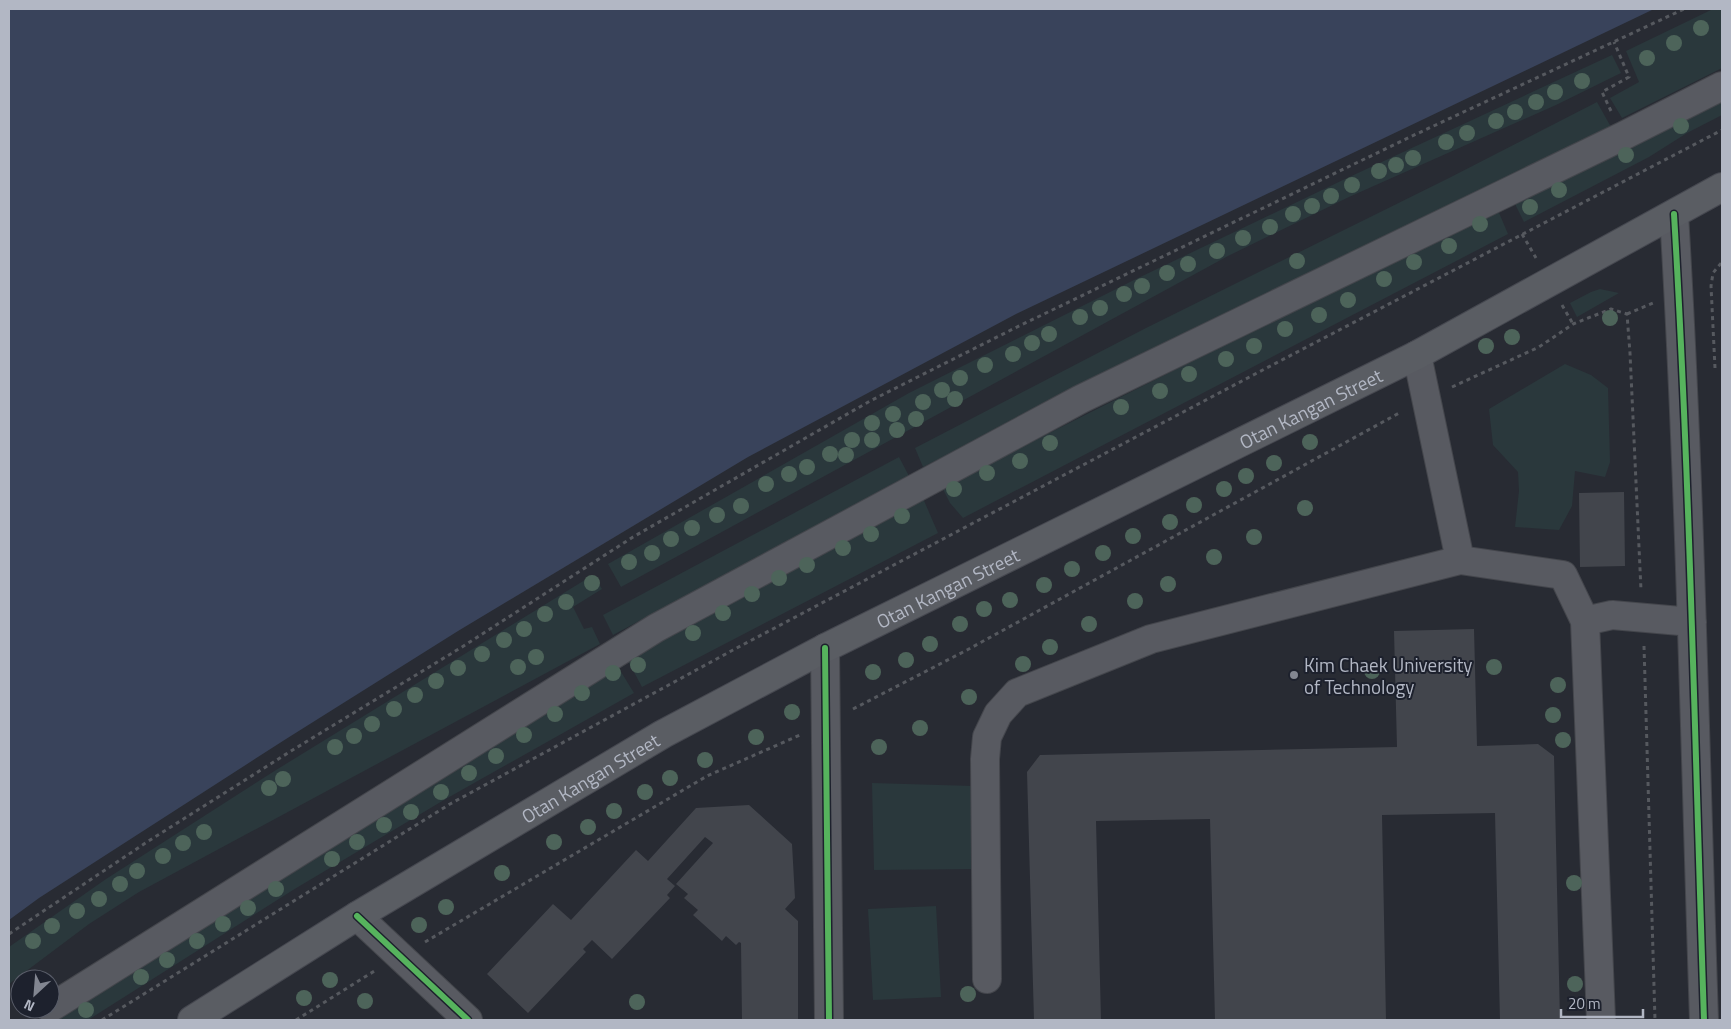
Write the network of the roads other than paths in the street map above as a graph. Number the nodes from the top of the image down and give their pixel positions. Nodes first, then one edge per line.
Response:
1 (1722, 86) edge
2 (1722, 187) edge
3 (1674, 214) junction
4 (1417, 354) junction
5 (1460, 560) junction
6 (1585, 621) junction
7 (1692, 622) junction
8 (825, 648) junction
9 (357, 916) junction
10 (988, 979) dead end
11 (60, 1003) edge
12 (192, 1020) edge
13 (468, 1020) edge
14 (829, 1020) edge
15 (1601, 1020) edge
16 (1704, 1020) edge

1 - 11 street
2 - 3 main road, Otan Kangan Street
3 - 4 main road, Otan Kangan Street
3 - 7 street
4 - 5 street
4 - 8 main road, Otan Kangan Street
5 - 6 street
5 - 10 street
6 - 7 street
6 - 15 street
7 - 16 street
8 - 9 main road, Otan Kangan Street
8 - 14 street
9 - 12 main road, Otan Kangan Street
9 - 13 street

